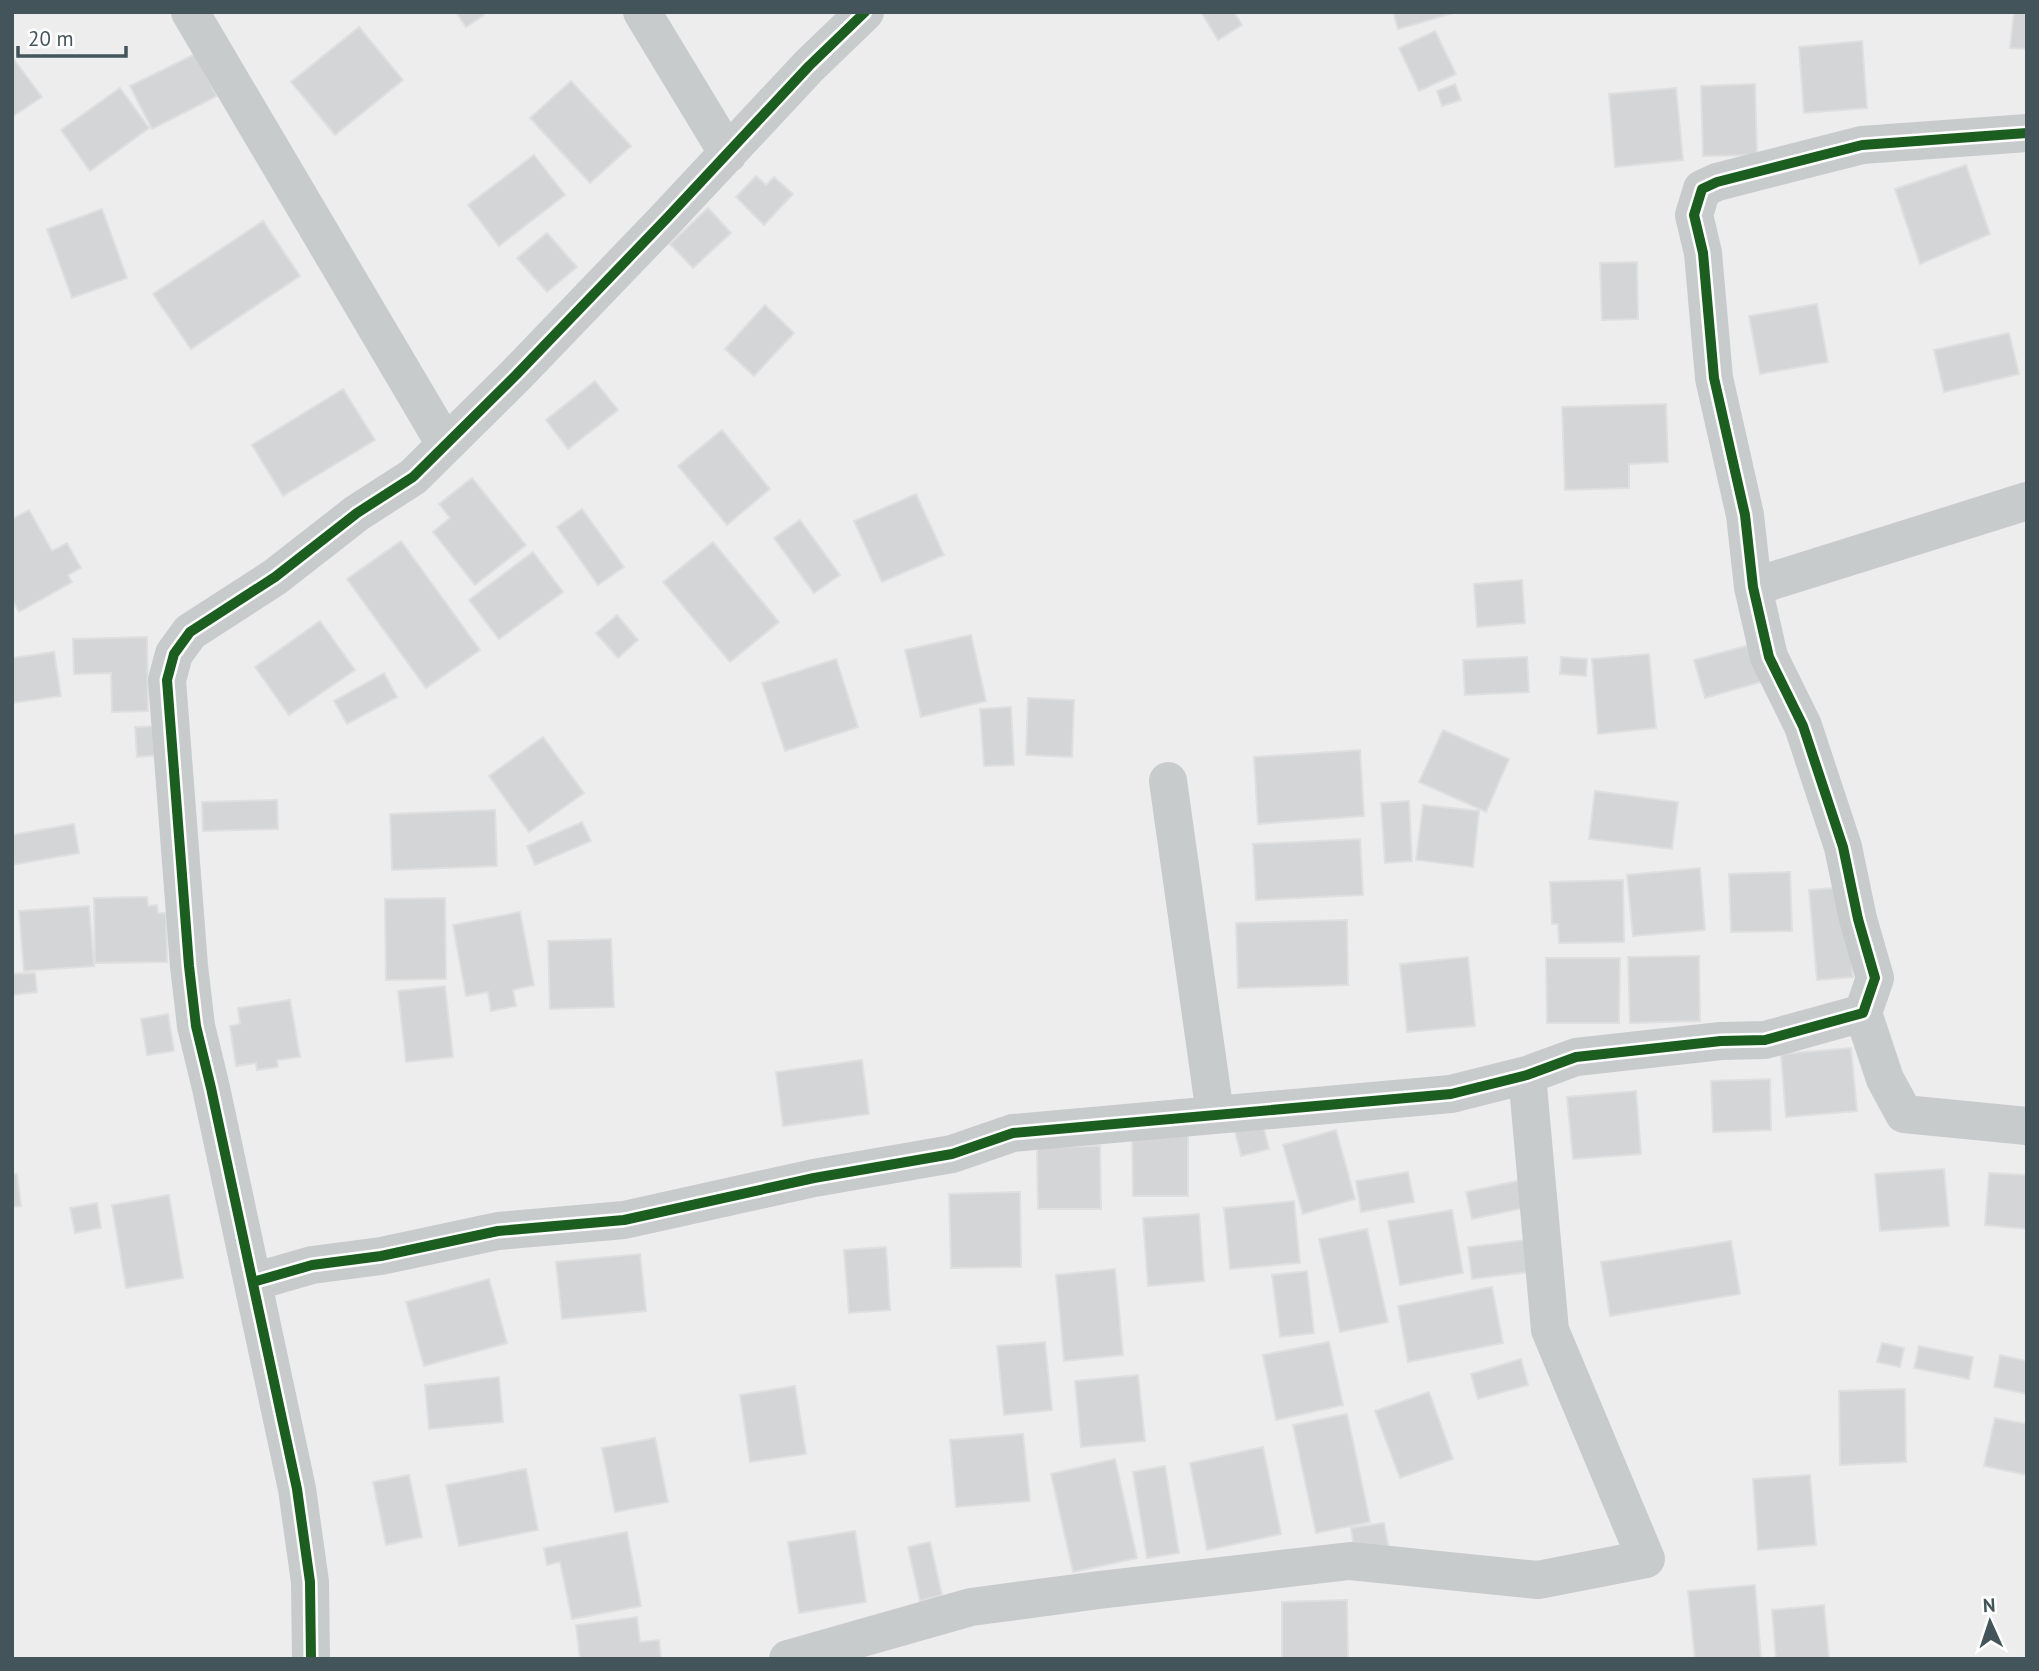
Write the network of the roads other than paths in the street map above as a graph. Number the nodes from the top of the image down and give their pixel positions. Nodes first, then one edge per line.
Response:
1 (190, 12) edge
2 (642, 12) edge
3 (865, 12) edge
4 (2027, 134) edge
5 (727, 154) junction
6 (445, 444) junction
7 (2027, 501) edge
8 (1753, 587) junction
9 (1168, 781) dead end
10 (1863, 1013) junction
11 (1527, 1075) junction
12 (1214, 1114) junction
13 (2027, 1126) edge
14 (253, 1282) junction
15 (312, 1659) edge
16 (788, 1659) edge

1 - 6 street
2 - 5 street
3 - 5 street
4 - 8 street
5 - 6 street
6 - 14 street
7 - 8 street
8 - 10 street
9 - 12 street
10 - 11 street
10 - 13 street
11 - 12 street
11 - 16 street
12 - 14 street
14 - 15 street

